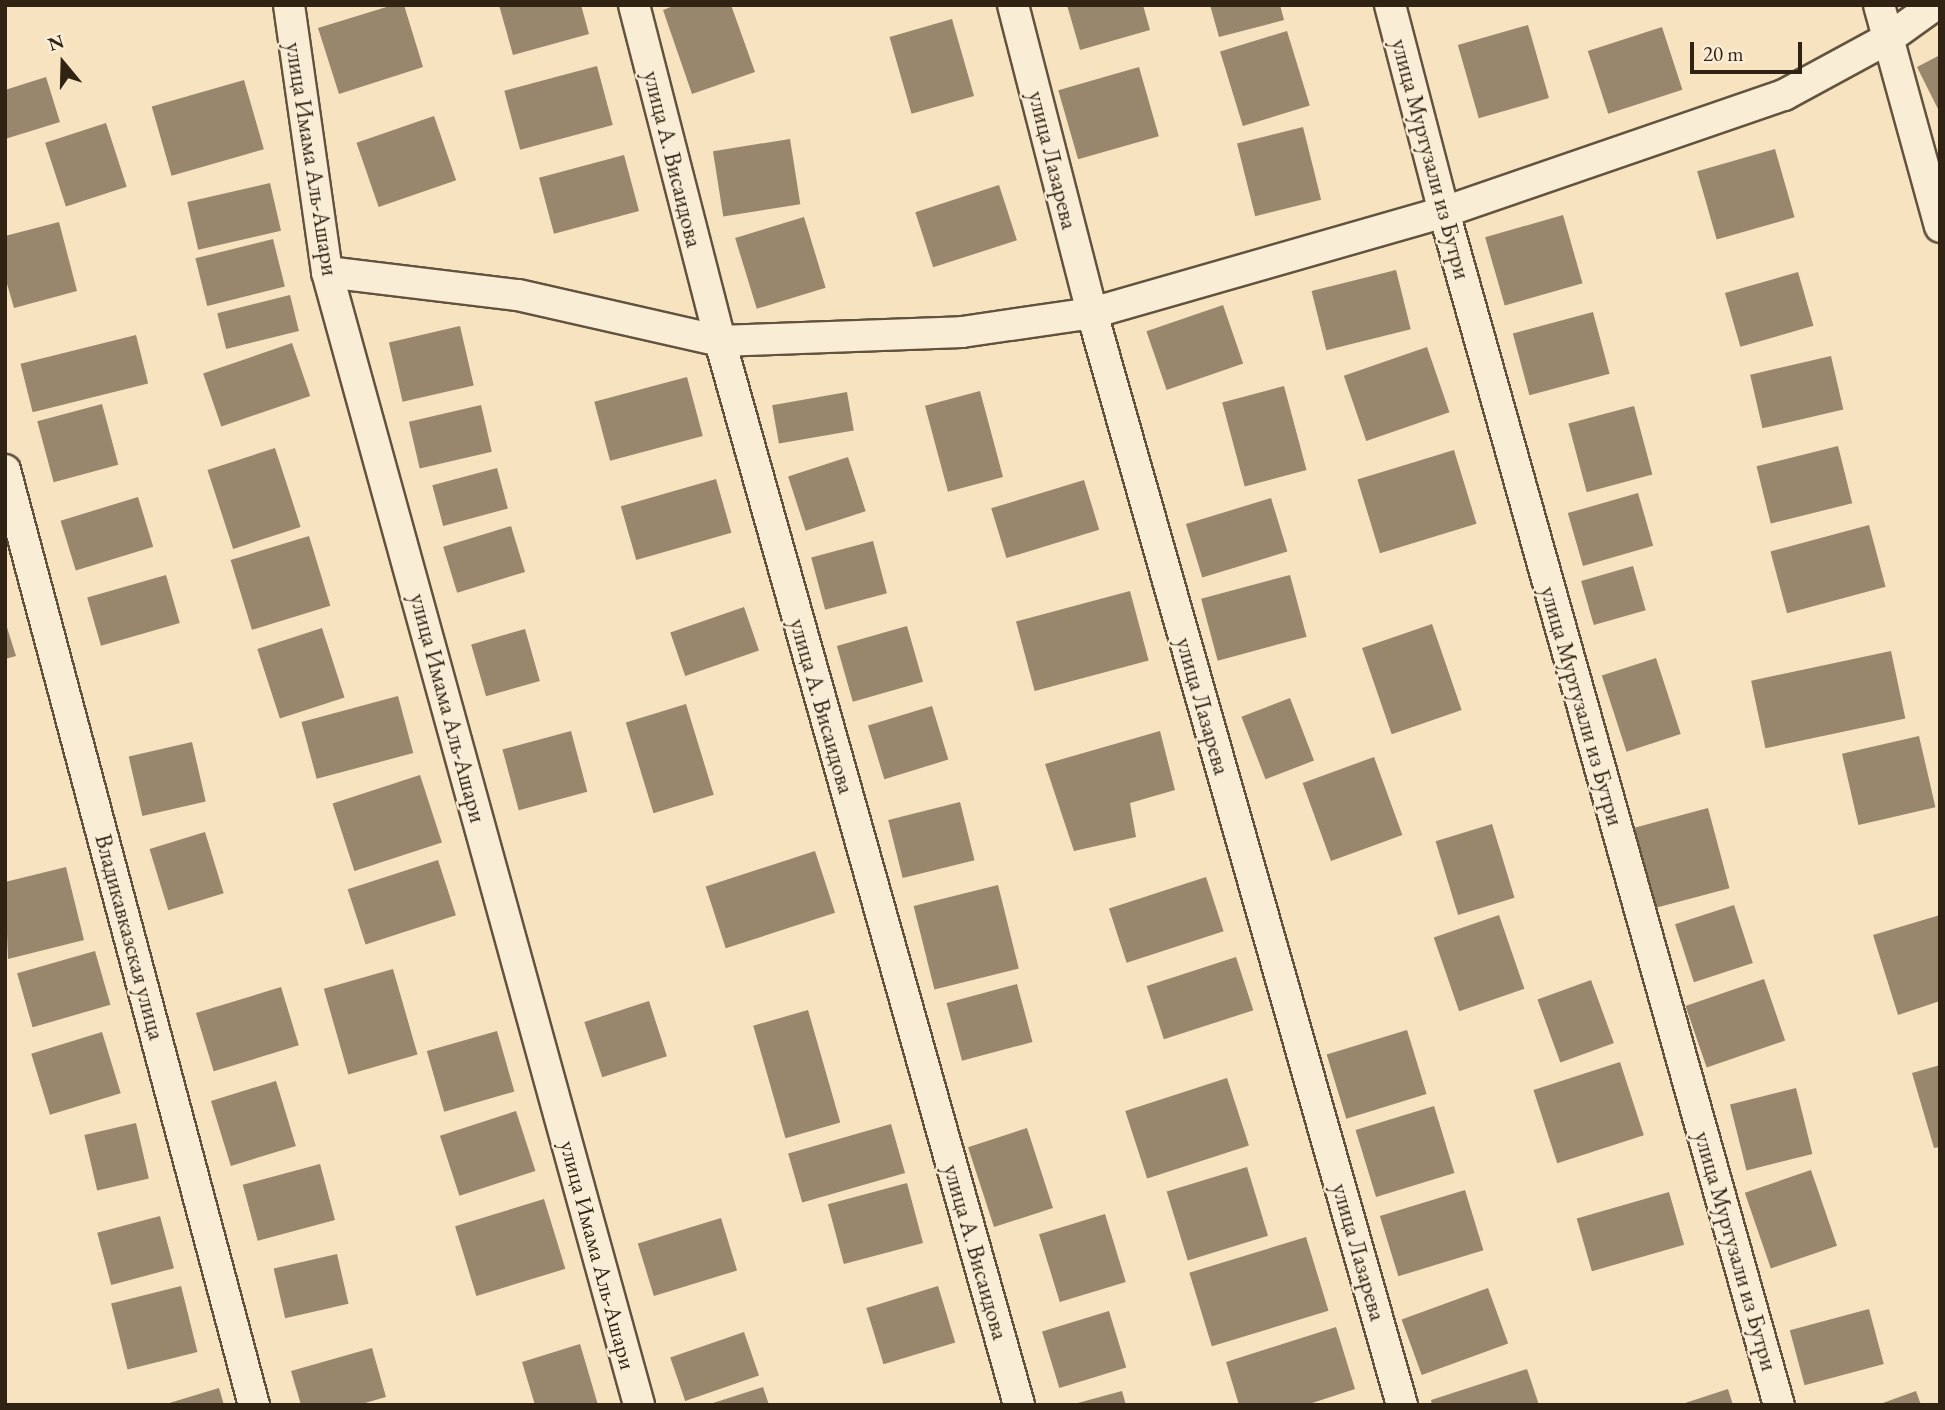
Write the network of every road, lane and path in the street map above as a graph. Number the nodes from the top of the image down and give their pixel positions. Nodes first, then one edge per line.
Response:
1 (289, 5) edge
2 (634, 5) edge
3 (1013, 5) edge
4 (1390, 5) edge
5 (1880, 5) edge
6 (1935, 5) edge
7 (1889, 38) junction
8 (1444, 212) junction
9 (1940, 227) edge
10 (327, 272) junction
11 (1092, 313) junction
12 (720, 341) junction
13 (5, 470) edge
14 (254, 1405) edge
15 (639, 1405) edge
16 (1019, 1405) edge
17 (1402, 1405) edge
18 (1779, 1405) edge

1 - 10 street, улица Имама Аль-Ашари
2 - 12 street, улица А. Висаидова
3 - 11 street, улица Лазарева
4 - 8 street, улица Муртузали из Бутри
5 - 7 street
6 - 7 street
7 - 8 street
7 - 9 street
8 - 11 street
8 - 18 street, улица Муртузали из Бутри
10 - 12 street
10 - 15 street, улица Имама Аль-Ашари
11 - 12 street
11 - 17 street, улица Лазарева
12 - 16 street, улица А. Висаидова
13 - 14 street, Владикавказская улица

